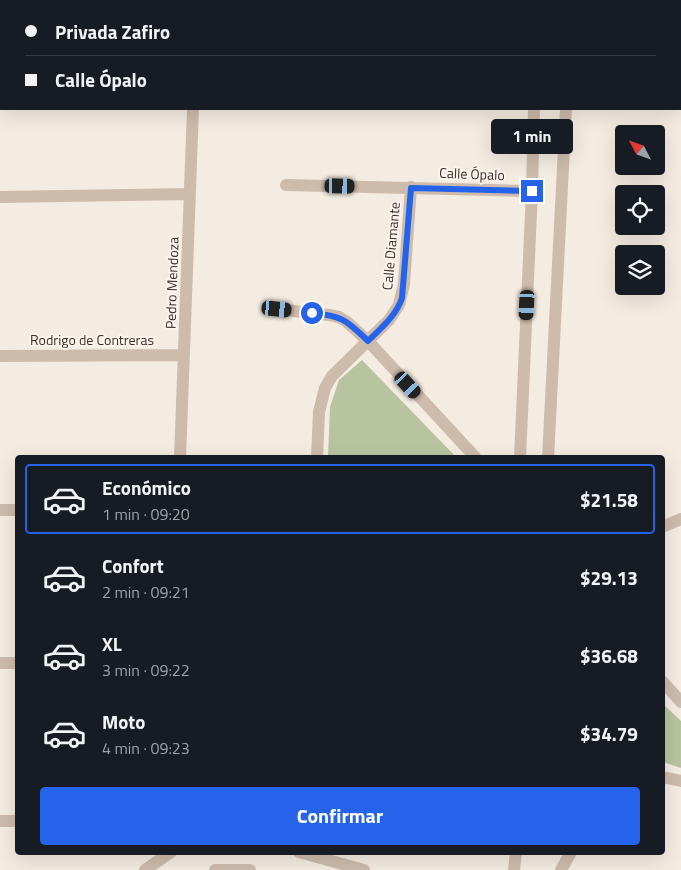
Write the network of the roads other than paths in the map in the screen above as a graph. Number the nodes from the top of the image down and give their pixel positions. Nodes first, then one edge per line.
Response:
1 (193, 110) edge
2 (534, 110) edge
3 (566, 110) edge
4 (286, 185) dead end
5 (411, 188) junction
6 (532, 191) junction
7 (190, 194) junction
8 (0, 197) edge
9 (277, 309) dead end
10 (368, 341) junction
11 (184, 355) junction
12 (0, 356) edge
13 (180, 455) edge
14 (317, 455) edge
15 (473, 455) edge
16 (520, 455) edge
17 (548, 455) edge
18 (0, 510) edge
19 (15, 510) edge
20 (681, 519) edge
21 (665, 526) edge
22 (0, 663) edge
23 (15, 663) edge
24 (665, 684) edge
25 (681, 702) edge
26 (665, 778) edge
27 (681, 781) edge
28 (0, 821) edge
29 (15, 821) edge
30 (166, 855) edge
31 (310, 855) edge
32 (516, 855) edge
33 (569, 855) edge
34 (151, 864) edge
35 (215, 870) edge
36 (250, 870) edge
37 (364, 870) edge
38 (514, 870) edge
39 (561, 870) edge

1 - 7 street, Pedro Mendoza
2 - 6 street
3 - 17 street
4 - 5 street, Calle Ópalo
5 - 6 street, Calle Ópalo
5 - 10 street, Calle Diamante
6 - 16 street
7 - 8 street
7 - 11 street, Pedro Mendoza
9 - 10 street
10 - 14 street, Calle Diamante
10 - 15 street
11 - 12 street, Rodrigo de Contreras
11 - 13 street, Pedro Mendoza
18 - 19 street
20 - 21 street
22 - 23 street
24 - 25 street
26 - 27 street
28 - 29 street
30 - 34 street
31 - 37 street
32 - 38 street
33 - 39 street
35 - 36 street

